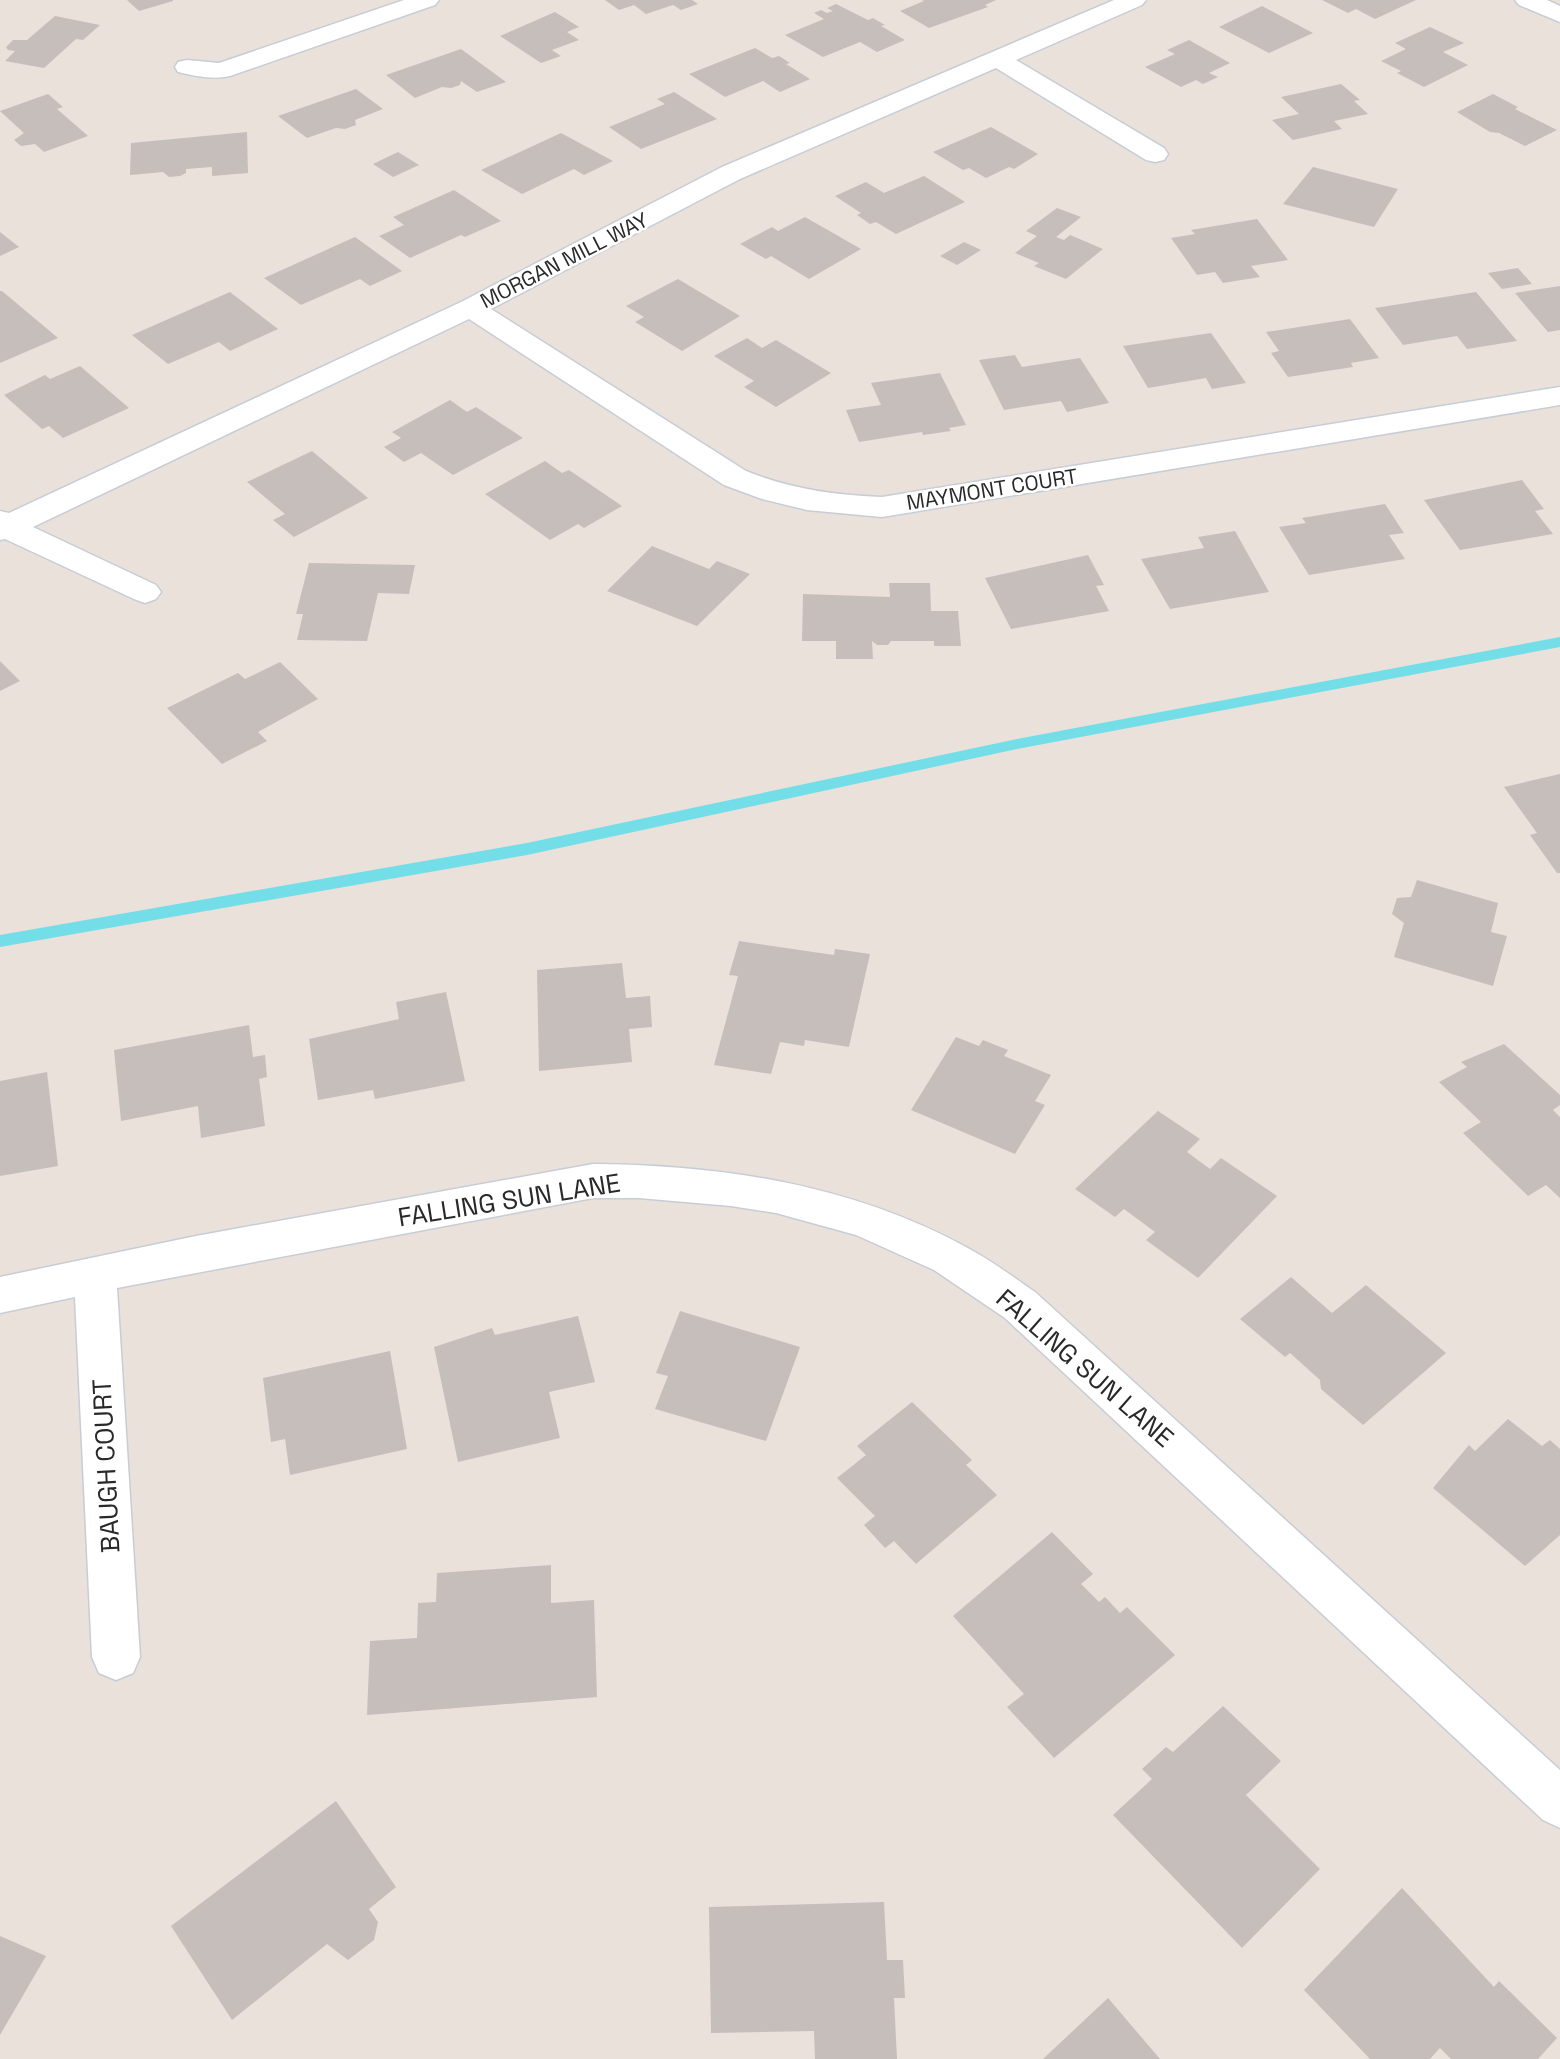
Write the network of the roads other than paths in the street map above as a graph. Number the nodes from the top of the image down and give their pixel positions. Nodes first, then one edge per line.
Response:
1 (427, 0) edge
2 (1134, 0) edge
3 (1527, 0) edge
4 (1560, 15) edge
5 (996, 58) junction
6 (187, 67) dead end
7 (1155, 154) dead end
8 (471, 308) junction
9 (1560, 396) edge
10 (2, 526) edge
11 (145, 592) dead end
12 (95, 1275) junction
13 (0, 1295) edge
14 (116, 1657) dead end
15 (1559, 1801) edge

1 - 6 street
2 - 5 street, MORGAN MILL WAY
3 - 4 street
5 - 7 street
5 - 8 street, MORGAN MILL WAY
8 - 9 street, MAYMONT COURT
8 - 10 street, MORGAN MILL WAY
10 - 11 street
12 - 13 street, FALLING SUN LANE
12 - 14 street, BAUGH COURT
12 - 15 street, FALLING SUN LANE

